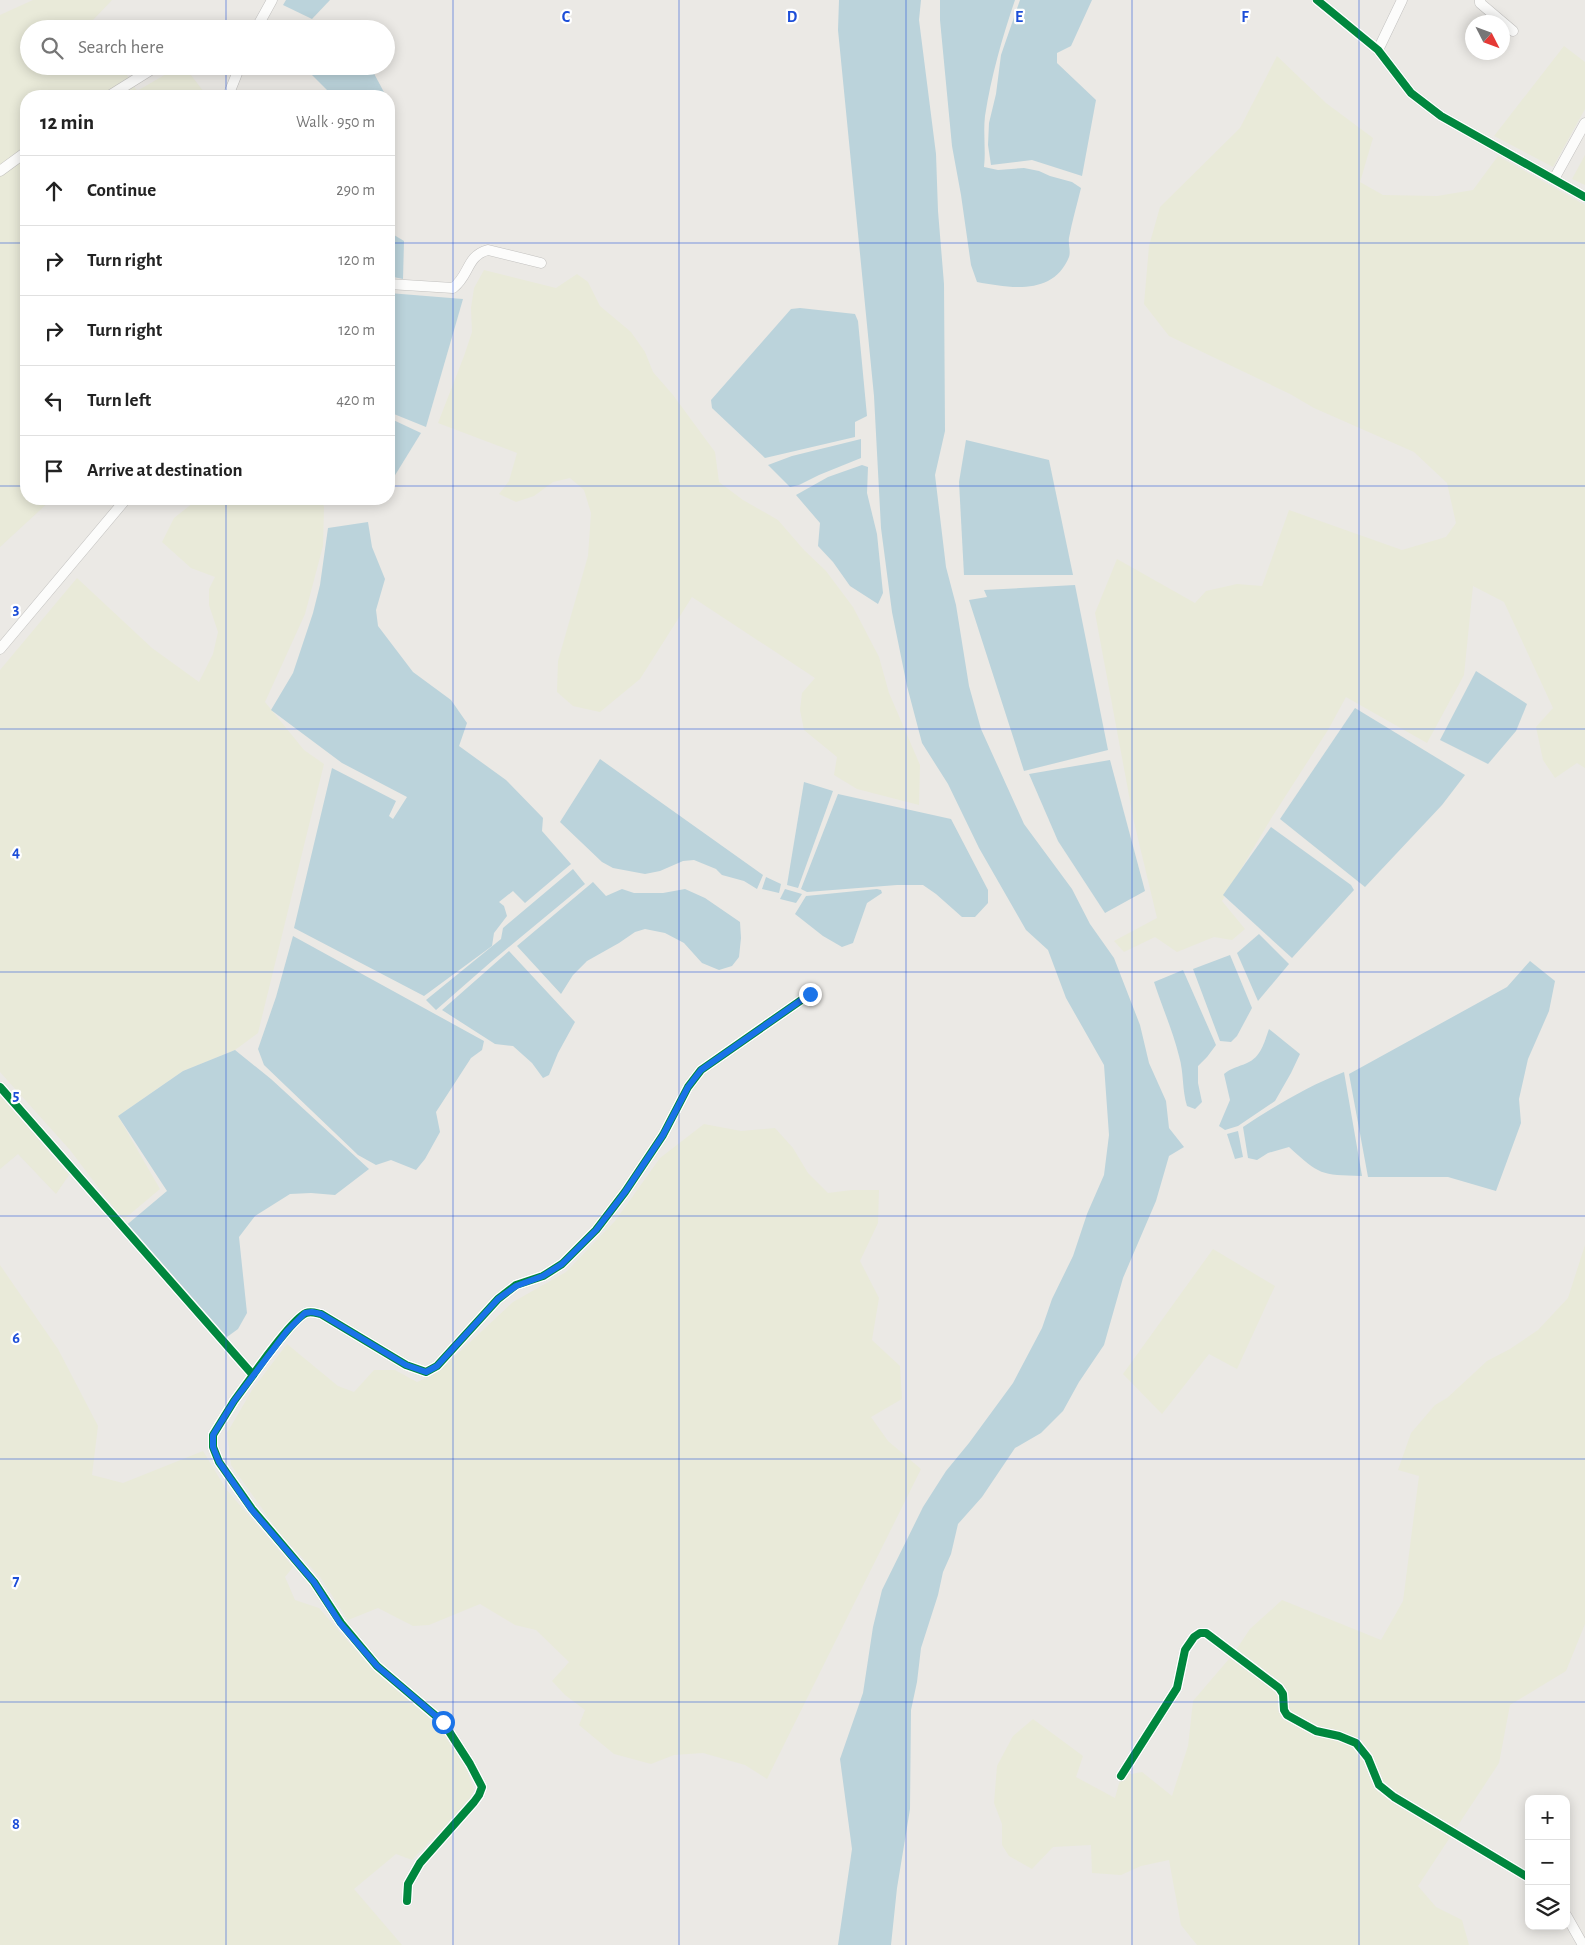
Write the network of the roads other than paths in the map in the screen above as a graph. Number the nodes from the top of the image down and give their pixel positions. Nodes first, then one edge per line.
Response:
1 (272, 0) edge
2 (1317, 0) edge
3 (1402, 0) edge
4 (1480, 0) edge
5 (261, 20) edge
6 (1513, 32) dead end
7 (1378, 50) junction
8 (143, 75) edge
9 (236, 75) edge
10 (119, 90) edge
11 (230, 90) edge
12 (1585, 123) edge
13 (20, 156) edge
14 (0, 171) edge
15 (1554, 179) junction
16 (1585, 197) edge
17 (541, 263) dead end
18 (395, 284) edge
19 (121, 505) edge
20 (0, 649) edge
21 (810, 994) dead end
22 (0, 1087) edge
23 (252, 1375) junction
24 (1121, 1776) dead end
25 (1525, 1876) edge
26 (407, 1901) dead end
27 (1570, 1923) edge
28 (1583, 1945) edge

1 - 5 street
2 - 7 street
3 - 7 street
4 - 6 street
7 - 15 street
8 - 10 street
9 - 11 street
12 - 15 street
13 - 14 street
15 - 16 street
17 - 18 street
19 - 20 street
21 - 23 street
22 - 23 street
23 - 26 street
24 - 25 street
27 - 28 street

